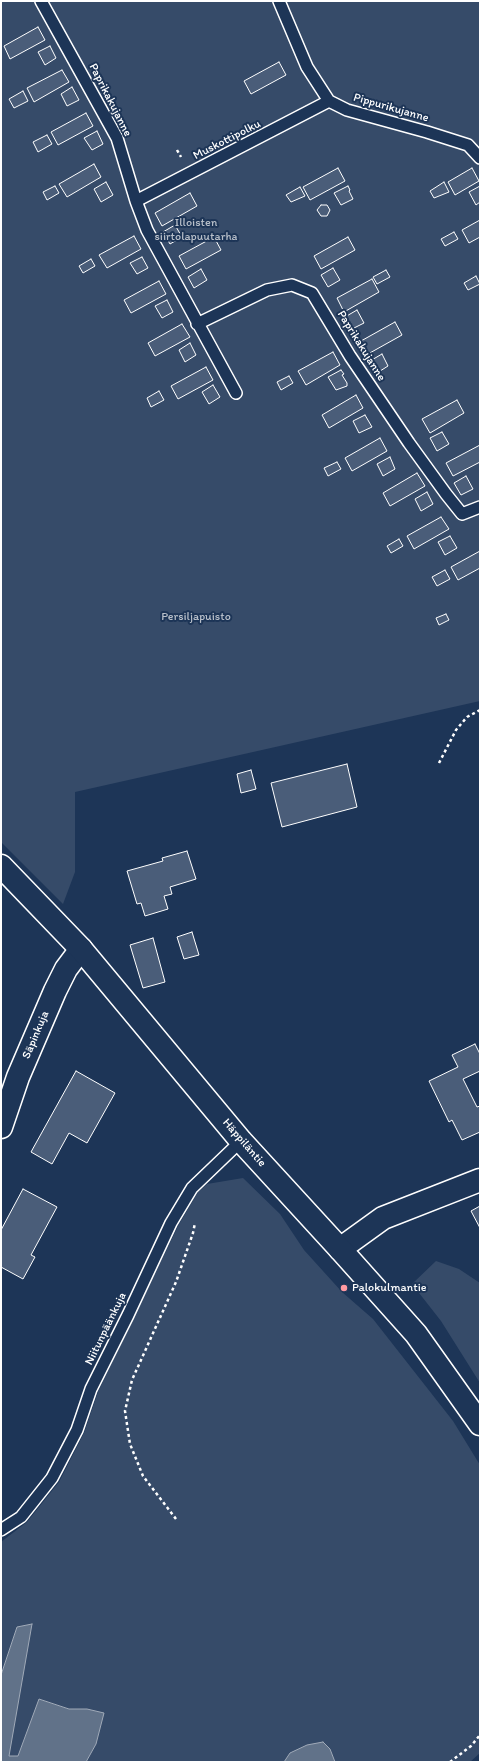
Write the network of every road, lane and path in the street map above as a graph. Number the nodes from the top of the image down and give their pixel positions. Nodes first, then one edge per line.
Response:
1 (41, 1) edge
2 (279, 1) edge
3 (329, 101) junction
4 (480, 158) edge
5 (136, 202) junction
6 (197, 324) junction
7 (236, 394) dead end
8 (480, 507) edge
9 (480, 710) edge
10 (439, 763) dead end
11 (1, 866) edge
12 (80, 949) junction
13 (1, 1127) edge
14 (241, 1141) junction
15 (480, 1180) edge
16 (196, 1218) dead end
17 (340, 1249) junction
18 (480, 1424) edge
19 (176, 1519) dead end
20 (1, 1530) edge
21 (480, 1735) edge
22 (450, 1762) edge

1 - 5 lane, Paprikakujanne
2 - 3 lane
3 - 4 lane, Pippurikujanne
3 - 5 lane, Muskottipolku
5 - 6 lane, Paprikakujanne
6 - 7 lane, Paprikakujanne
6 - 8 lane, Paprikakujanne
9 - 10 path
11 - 12 street, Häppiläntie
12 - 13 street, Säpinkuja
12 - 14 street, Häppiläntie
14 - 17 street, Häppiläntie
14 - 20 lane, Niitunpäänkuja
15 - 17 street
16 - 19 path
17 - 18 street, Häppiläntie
21 - 22 path

